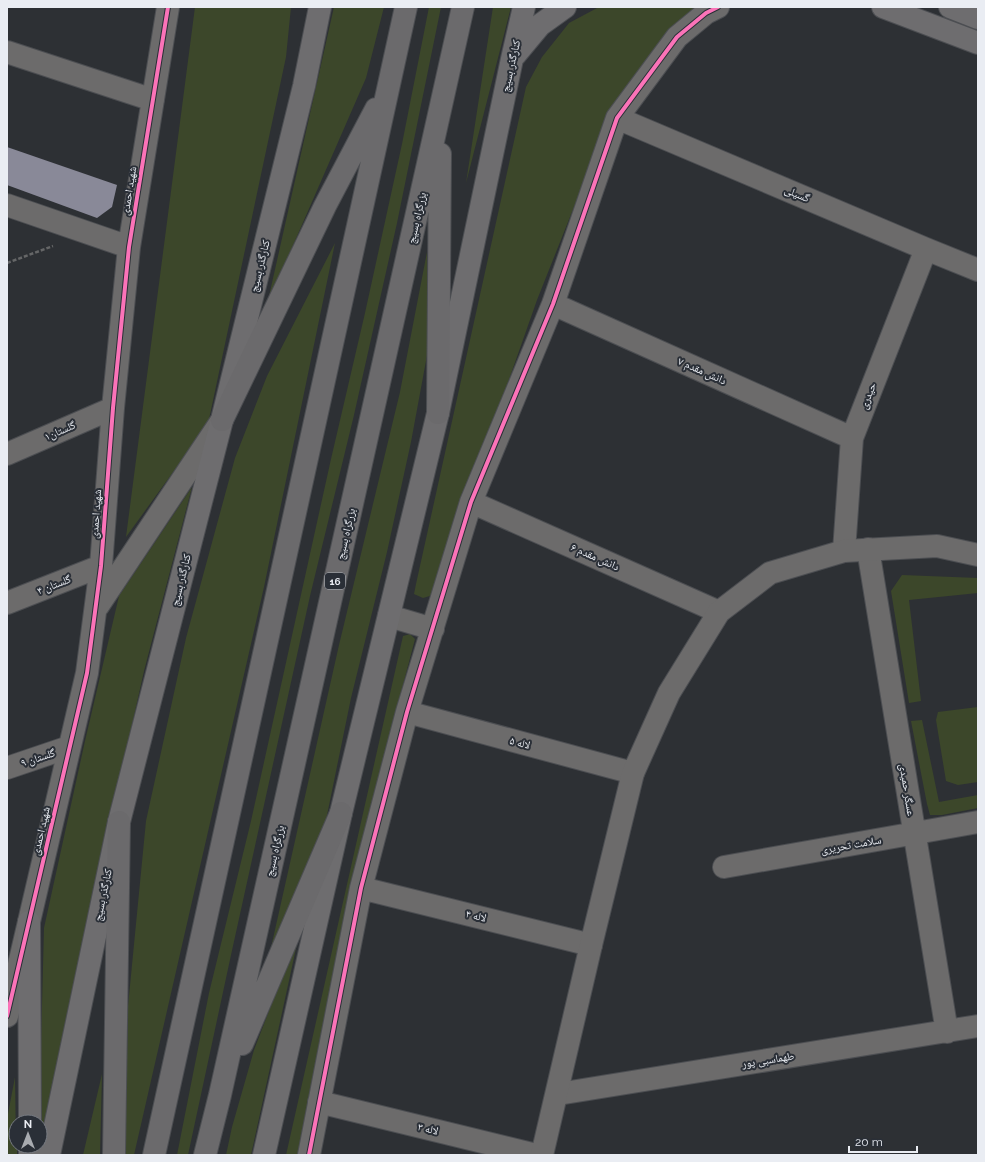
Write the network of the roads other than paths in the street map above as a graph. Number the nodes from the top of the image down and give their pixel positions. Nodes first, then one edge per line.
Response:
1 (168, 7) edge
2 (320, 7) edge
3 (406, 7) edge
4 (463, 7) edge
5 (524, 7) edge
6 (565, 7) edge
7 (718, 7) edge
8 (883, 7) edge
9 (950, 7) edge
10 (978, 18) edge
11 (978, 43) edge
12 (7, 52) edge
13 (512, 59) junction
14 (390, 83) junction
15 (153, 100) junction
16 (441, 112) junction
17 (617, 118) junction
18 (7, 205) edge
19 (129, 247) junction
20 (926, 249) junction
21 (978, 270) edge
22 (553, 304) junction
23 (113, 408) junction
24 (438, 413) junction
25 (222, 420) junction
26 (852, 438) junction
27 (7, 454) edge
28 (471, 502) junction
29 (868, 549) junction
30 (844, 551) junction
31 (978, 555) edge
32 (100, 566) junction
33 (7, 603) edge
34 (96, 610) junction
35 (719, 612) junction
36 (389, 616) junction
37 (432, 629) junction
38 (407, 712) junction
39 (69, 747) junction
40 (7, 768) edge
41 (633, 773) junction
42 (341, 813) junction
43 (119, 822) junction
44 (978, 822) edge
45 (914, 834) junction
46 (724, 867) dead end
47 (361, 888) junction
48 (29, 922) junction
49 (591, 945) junction
50 (7, 1016) edge
51 (978, 1026) edge
52 (947, 1032) junction
53 (558, 1094) junction
54 (220, 1095) junction
55 (319, 1102) junction
56 (30, 1114) edge
57 (49, 1155) edge
58 (114, 1155) edge
59 (154, 1155) edge
60 (206, 1155) edge
61 (264, 1155) edge
62 (309, 1155) edge
63 (536, 1155) edge
64 (542, 1155) edge

1 - 15 street, شهید احمدی
2 - 25 main road, کنارگذر بسیج
3 - 14 highway
4 - 16 highway, بزرگراه بسیج / 16
5 - 13 main road, کنارگذر بسیج
6 - 13 main road
7 - 17 street
8 - 11 main road
9 - 10 main road
12 - 15 street
13 - 24 main road, کنارگذر بسیج
14 - 25 highway
14 - 59 highway
15 - 19 street, شهید احمدی
16 - 24 highway
16 - 54 highway, بزرگراه بسیج / 16
17 - 20 street, گسیلی
17 - 22 street
18 - 19 street
19 - 23 street, شهید احمدی
20 - 21 street, گسیلی
20 - 26 street, حیدری
22 - 26 street, دانش مقدم ۷
22 - 28 street
23 - 27 street, گلستان۱
23 - 32 street, شهید احمدی
24 - 36 main road, کنارگذر بسیج
25 - 34 street
25 - 43 main road, کنارگذر بسیج
26 - 30 street, حیدری
28 - 35 street, دانش مقدم ۶
28 - 37 street
29 - 30 street
29 - 31 street
29 - 45 street, عسگر حمیدی
30 - 35 street
32 - 33 street, گلستان ۴
32 - 34 street, شهید احمدی
34 - 39 street, شهید احمدی
35 - 41 street
36 - 37 street
36 - 42 main road, کنارگذر بسیج
37 - 38 street
38 - 41 street, لاله ۵
38 - 47 street
39 - 40 street, گلستان ۹
39 - 48 street, شهید احمدی
41 - 49 street
42 - 54 highway
42 - 61 main road, کنارگذر بسیج
43 - 57 main road, کنارگذر بسیج
43 - 58 highway
44 - 45 street, سلامت تحریری
45 - 46 street, سلامت تحریری
45 - 52 street, عسگر حمیدی
47 - 49 street, لاله ۴
47 - 55 street
48 - 50 street, شهید احمدی
48 - 56 main road
49 - 53 street
51 - 52 street, طهماسبی پور
52 - 53 street, طهماسبی پور
53 - 64 street
54 - 60 highway, بزرگراه بسیج / 16
55 - 62 street
55 - 63 street, لاله ۳

